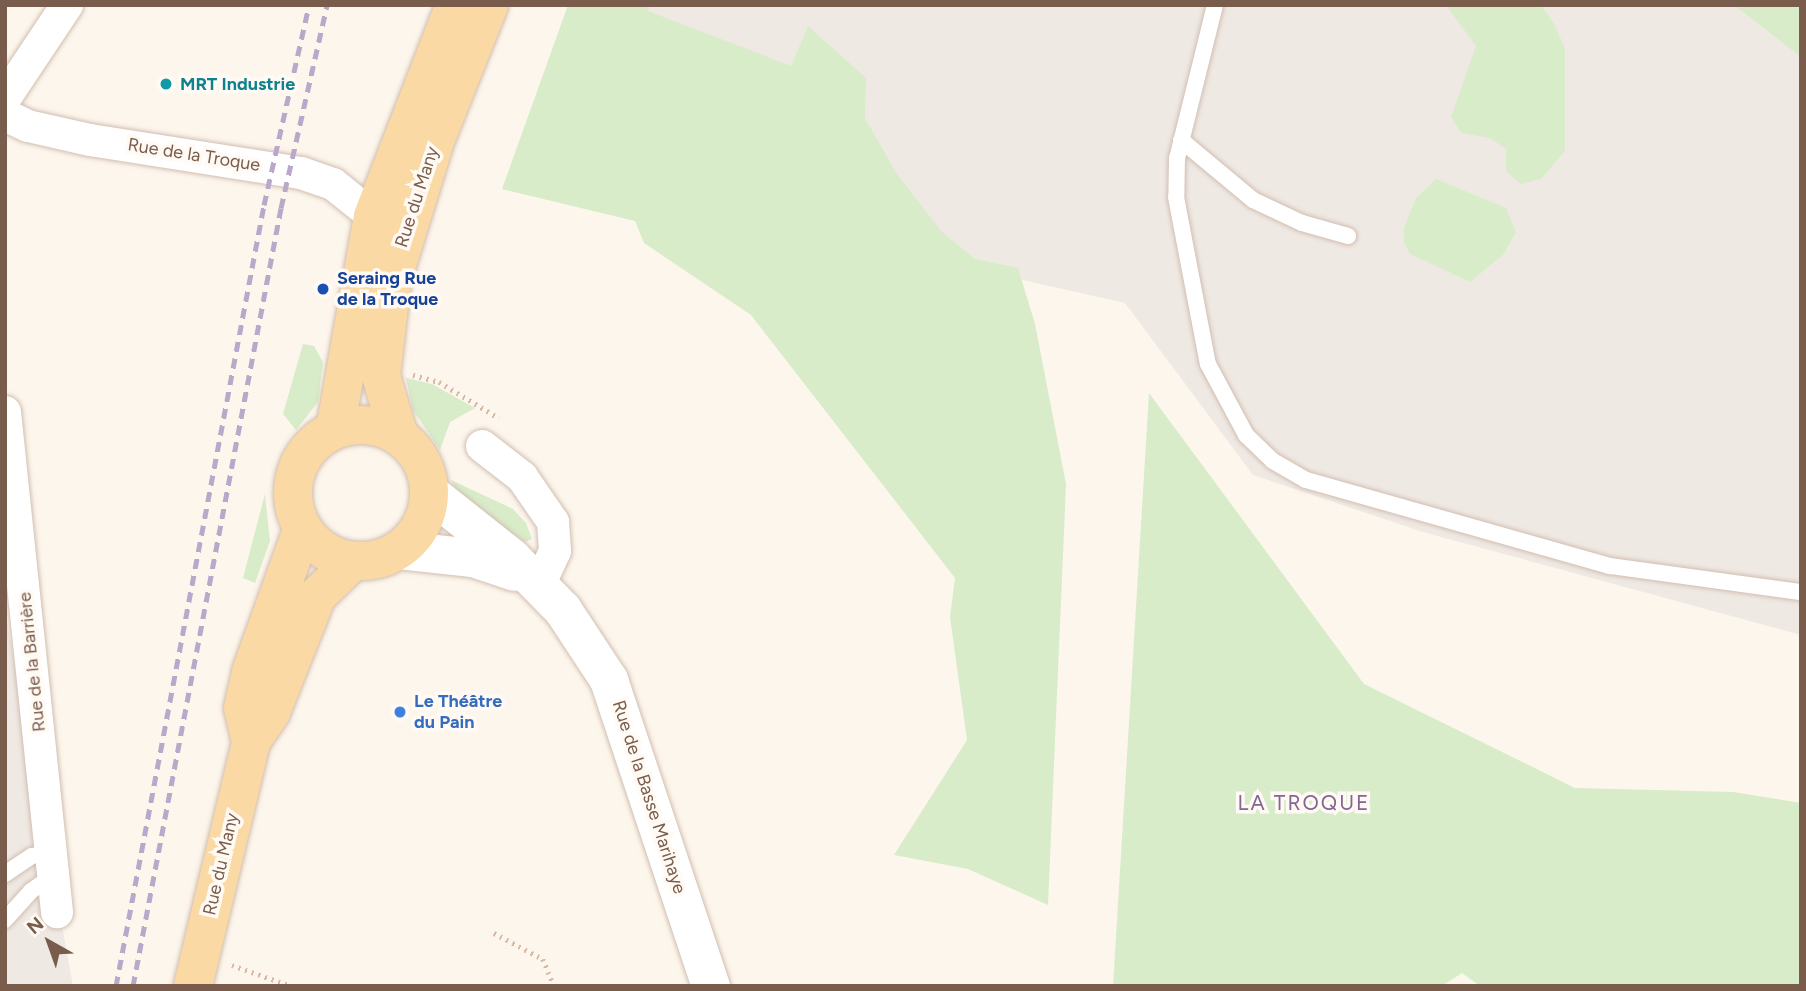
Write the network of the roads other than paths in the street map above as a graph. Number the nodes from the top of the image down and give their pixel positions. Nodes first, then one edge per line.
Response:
1 (67, 5) edge
2 (455, 5) edge
3 (489, 5) edge
4 (1215, 5) edge
5 (5, 98) edge
6 (5, 115) edge
7 (1181, 140) junction
8 (373, 216) junction
9 (1348, 236) dead end
10 (5, 412) edge
11 (335, 429) junction
12 (399, 436) junction
13 (482, 446) dead end
14 (429, 493) junction
15 (302, 530) junction
16 (400, 550) junction
17 (352, 562) junction
18 (532, 580) junction
19 (1801, 592) edge
20 (251, 741) junction
21 (53, 864) junction
22 (5, 874) edge
23 (57, 912) dead end
24 (5, 920) edge
25 (197, 969) edge
26 (711, 986) edge

1 - 5 street
2 - 8 main road, Rue du Many
3 - 12 main road, Rue du Many
4 - 7 lane
6 - 8 street, Rue de la Troque
7 - 9 lane
7 - 19 lane
8 - 11 main road, Rue du Many
10 - 21 street, Rue de la Barrière
11 - 12 main road
11 - 15 main road
12 - 14 main road, Rue du Many
13 - 18 street
14 - 16 main road, Rue du Many
14 - 18 street, Rue de la Basse Marihaye
15 - 17 main road
15 - 20 main road, Rue du Many
16 - 17 main road
16 - 18 street
17 - 20 main road, Rue du Many
18 - 26 street, Rue de la Basse Marihaye
20 - 25 main road, Rue du Many
21 - 22 lane
21 - 23 street, Rue de la Barrière
21 - 24 lane

